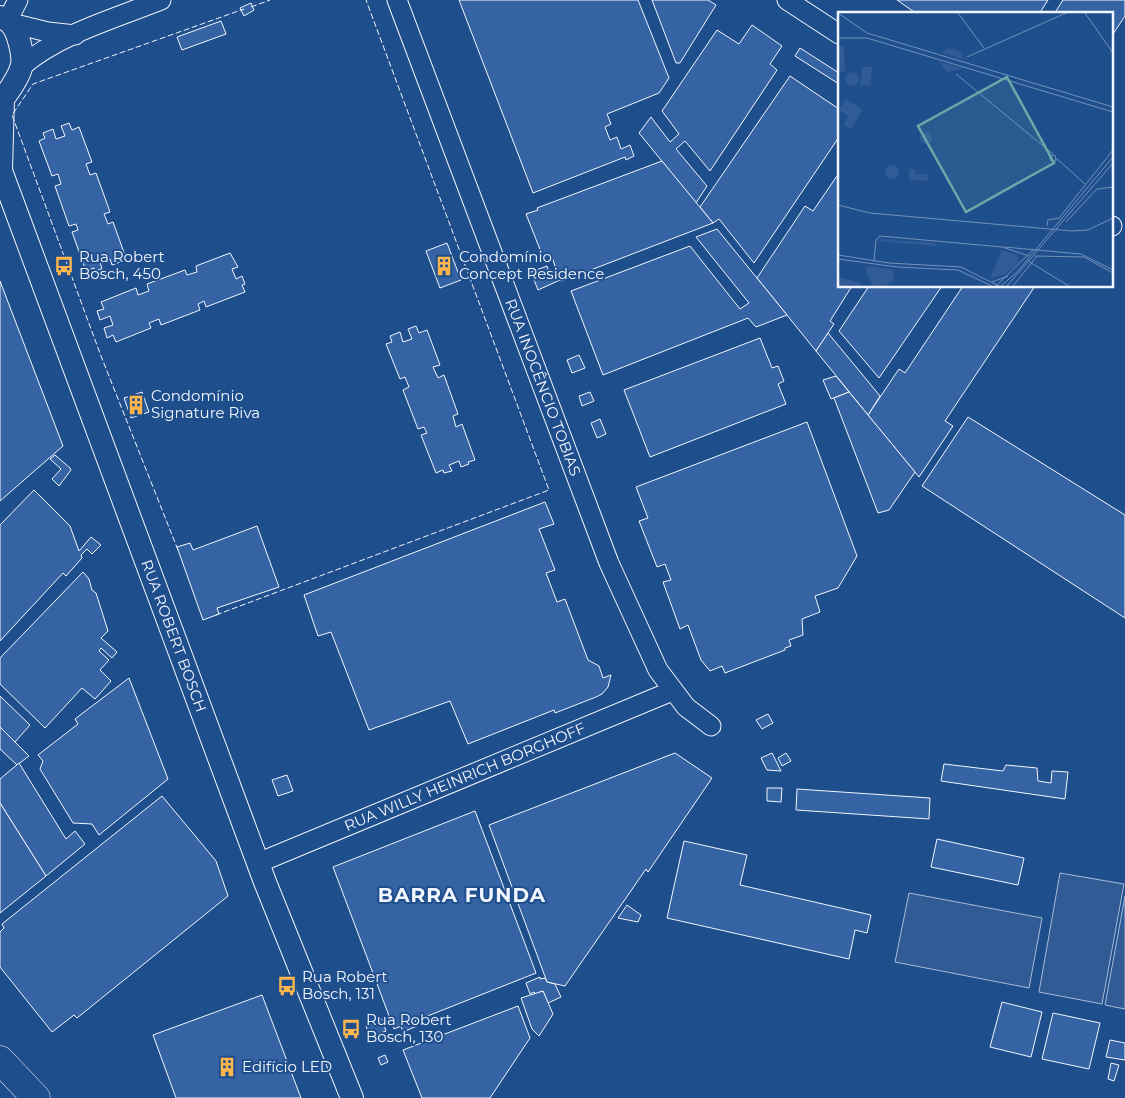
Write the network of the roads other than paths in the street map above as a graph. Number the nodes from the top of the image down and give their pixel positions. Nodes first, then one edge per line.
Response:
1 (18, 0) edge
2 (161, 0) edge
3 (397, 0) edge
4 (787, 0) edge
5 (5, 14) edge
6 (838, 33) edge
7 (75, 34) junction
8 (22, 66) junction
9 (1, 99) edge
10 (1, 169) edge
11 (672, 691) junction
12 (711, 726) dead end
13 (258, 863) junction
14 (0, 1060) edge
15 (36, 1098) edge
16 (352, 1098) edge

1 - 5 street
2 - 7 street
3 - 11 street, RUA INOCÊNCIO TOBIAS
4 - 6 street
5 - 7 street
5 - 8 street
7 - 8 street
8 - 9 street
9 - 10 street, RUA ROBERT BOSCH
10 - 13 street, RUA ROBERT BOSCH
11 - 12 street, RUA INOCÊNCIO TOBIAS
11 - 13 street, RUA WILLY HEINRICH BORGHOFF
13 - 16 street, RUA ROBERT BOSCH
14 - 15 main road

